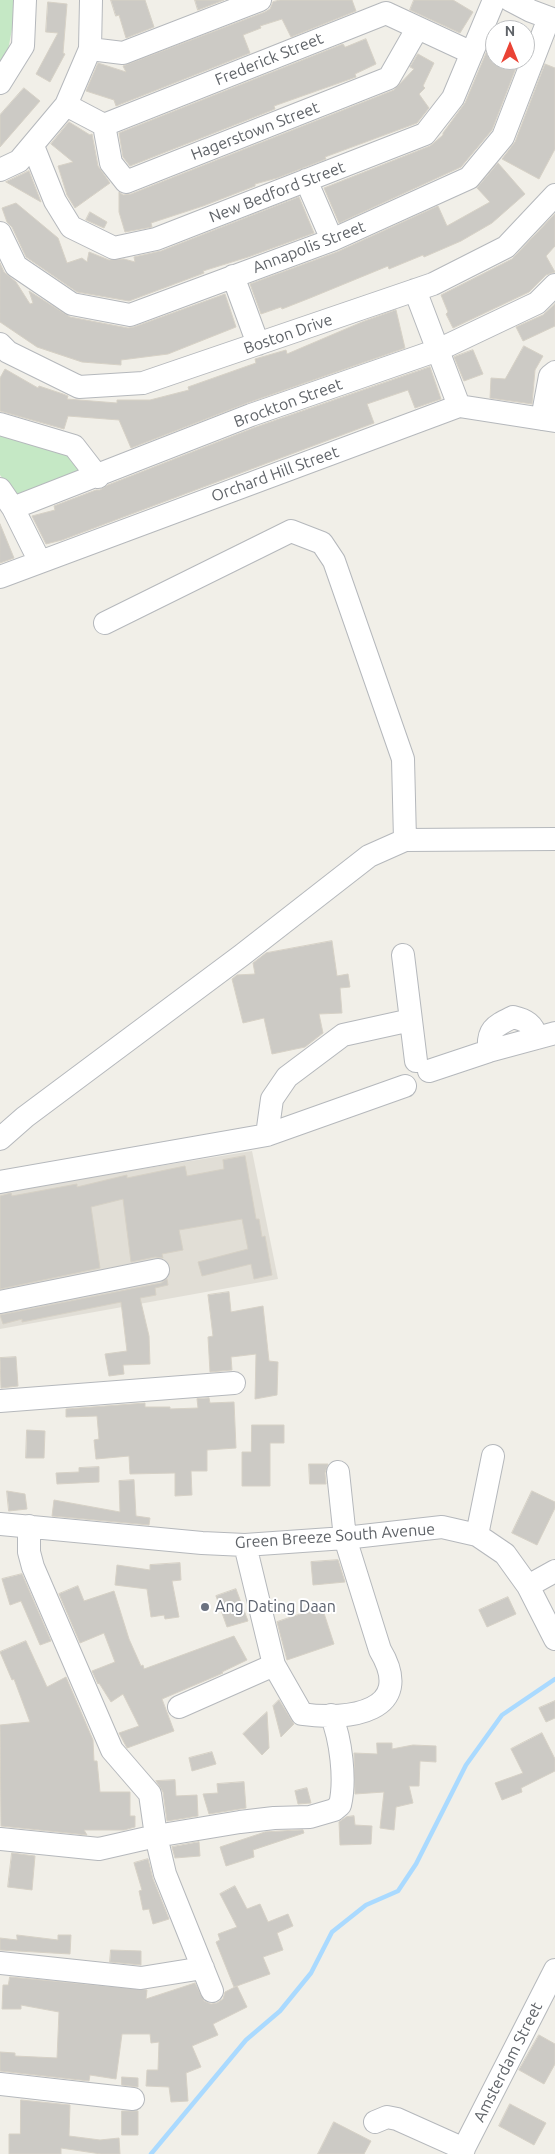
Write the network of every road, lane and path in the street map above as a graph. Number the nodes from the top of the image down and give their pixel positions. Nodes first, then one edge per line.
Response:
1 (25, 0) edge
2 (91, 0) edge
3 (260, 0) edge
4 (494, 0) edge
5 (510, 0) edge
6 (552, 19) edge
7 (417, 29) junction
8 (90, 49) junction
9 (472, 52) junction
10 (0, 83) edge
11 (66, 105) junction
12 (104, 125) junction
13 (33, 146) junction
14 (0, 170) edge
15 (306, 180) junction
16 (555, 195) edge
17 (0, 233) edge
18 (332, 240) junction
19 (232, 276) junction
20 (555, 285) edge
21 (415, 290) junction
22 (0, 344) edge
23 (258, 344) junction
24 (438, 350) junction
25 (555, 372) edge
26 (459, 406) junction
27 (548, 420) edge
28 (0, 424) edge
29 (98, 477) junction
30 (0, 489) edge
31 (13, 508) junction
32 (40, 562) junction
33 (0, 577) edge
34 (105, 623) dead end
35 (555, 839) edge
36 (405, 840) junction
37 (403, 956) dead end
38 (411, 1020) junction
39 (546, 1036) edge
40 (422, 1066) junction
41 (267, 1135) junction
42 (0, 1139) edge
43 (0, 1182) edge
44 (158, 1270) dead end
45 (0, 1302) edge
46 (234, 1383) dead end
47 (0, 1401) edge
48 (493, 1456) dead end
49 (338, 1472) dead end
50 (0, 1524) edge
51 (29, 1526) junction
52 (477, 1535) junction
53 (345, 1538) junction
54 (244, 1545) junction
55 (555, 1571) edge
56 (528, 1586) junction
57 (555, 1639) edge
58 (274, 1664) junction
59 (179, 1707) dead end
60 (332, 1715) junction
61 (156, 1836) junction
62 (0, 1839) edge
63 (0, 1963) edge
64 (202, 1968) junction
65 (555, 1970) edge
66 (212, 1991) dead end
67 (0, 2084) edge
68 (133, 2099) dead end
69 (375, 2122) dead end
70 (462, 2151) edge

1 - 10 street
2 - 8 street
3 - 8 street
4 - 9 street, New Bedford Street
5 - 6 street
6 - 18 street, Annapolis Street
7 - 9 street, Frederick Street
7 - 12 street, Frederick Street
7 - 12 street, Hagerstown Street
8 - 11 street
9 - 15 street, New Bedford Street
11 - 12 street
11 - 13 street
13 - 14 street
13 - 15 street, New Bedford Street
15 - 18 street
16 - 21 street, Boston Drive
17 - 19 street, Annapolis Street
18 - 19 street, Annapolis Street
19 - 23 street
20 - 24 street, Brockton Street
21 - 23 street, Boston Drive
21 - 24 street
22 - 23 street, Boston Drive
24 - 26 street
24 - 29 street, Brockton Street
25 - 27 street
26 - 27 street, Orchard Hill Street
26 - 32 street, Orchard Hill Street
28 - 29 street
29 - 31 street, Brockton Street
30 - 31 street
31 - 32 street
32 - 33 street, Orchard Hill Street
34 - 36 street
35 - 36 street
36 - 42 street
37 - 38 street
38 - 40 street
38 - 41 street
39 - 40 street
40 - 41 street
41 - 43 street
44 - 45 street
46 - 47 street
48 - 52 street
49 - 53 street
50 - 51 street, Green Breeze South Avenue
51 - 54 street, Green Breeze South Avenue
51 - 61 street
52 - 53 street, Green Breeze South Avenue
52 - 56 street, Green Breeze South Avenue
53 - 54 street, Green Breeze South Avenue
53 - 60 street
54 - 58 street
55 - 56 street
56 - 57 street, Green Breeze South Avenue
58 - 59 street
58 - 60 street
60 - 61 street
61 - 62 street
61 - 64 street
63 - 64 street
64 - 66 street
65 - 70 street, Amsterdam Street
67 - 68 street
69 - 70 street

